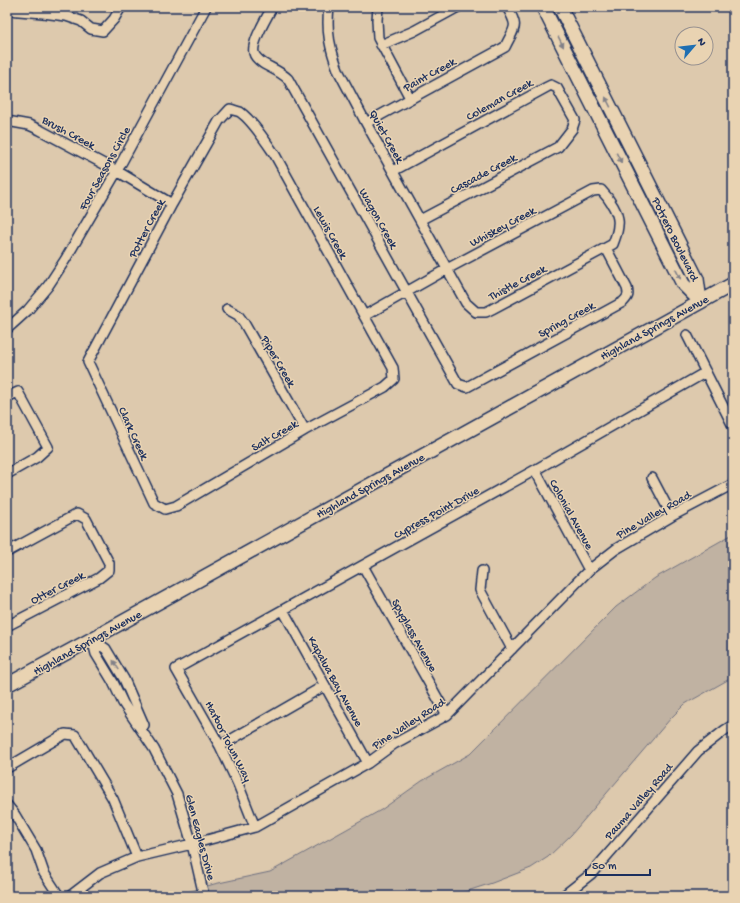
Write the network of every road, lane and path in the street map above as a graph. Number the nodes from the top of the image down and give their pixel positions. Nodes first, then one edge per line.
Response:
1 (121, 7) edge
2 (206, 7) edge
3 (272, 7) edge
4 (329, 7) edge
5 (378, 7) edge
6 (458, 7) edge
7 (507, 7) edge
8 (543, 7) edge
9 (560, 7) edge
10 (11, 9) edge
11 (381, 45) junction
12 (410, 98) junction
13 (230, 109) joint
14 (7, 121) edge
15 (366, 123) junction
16 (558, 147) joint
17 (117, 171) junction
18 (393, 171) junction
19 (172, 204) junction
20 (420, 220) junction
21 (610, 246) junction
22 (447, 269) junction
23 (733, 284) edge
24 (406, 292) junction
25 (700, 301) junction
26 (227, 308) dead end
27 (364, 316) junction
28 (7, 329) edge
29 (687, 335) dead end
30 (88, 362) joint
31 (706, 372) junction
32 (394, 379) joint
33 (467, 387) joint
34 (7, 398) edge
35 (733, 426) edge
36 (305, 430) junction
37 (535, 470) junction
38 (7, 474) edge
39 (652, 478) dead end
40 (733, 484) edge
41 (164, 509) joint
42 (672, 516) junction
43 (7, 552) edge
44 (363, 566) junction
45 (589, 570) junction
46 (482, 571) dead end
47 (283, 610) junction
48 (7, 626) edge
49 (92, 640) junction
50 (512, 649) junction
51 (176, 669) joint
52 (7, 685) edge
53 (127, 686) junction
54 (324, 686) junction
55 (116, 692) junction
56 (126, 701) junction
57 (447, 715) junction
58 (733, 725) edge
59 (220, 746) junction
60 (368, 763) junction
61 (7, 768) edge
62 (7, 806) edge
63 (255, 827) junction
64 (192, 844) junction
65 (137, 857) junction
66 (59, 896) edge
67 (70, 896) edge
68 (204, 896) edge
69 (563, 896) edge

1 - 10 street
2 - 17 street, Four Seasons Circle
3 - 24 street, Wagon Creek
4 - 15 street, Quiet Creek
5 - 11 street
6 - 11 street
7 - 12 street, Paint Creek
8 -> 25 street, Potrero Boulevard
25 -> 9 street, Potrero Boulevard
11 - 12 street
12 - 15 street, Paint Creek
13 - 19 street, Potter Creek
13 - 27 street, Lewis Creek
14 - 17 street, Brush Creek
15 - 18 street, Quiet Creek
16 - 18 street, Coleman Creek
16 - 20 street, Cascade Creek
17 - 19 street, Brush Creek
17 - 28 street, Four Seasons Circle
18 - 20 street, Quiet Creek
19 - 30 street, Potter Creek
20 - 22 street, Quiet Creek
21 - 22 street, Thistle Creek
21 - 22 street, Whiskey Creek
21 - 33 street, Spring Creek
22 - 24 street, Whiskey Creek
23 - 25 street, Highland Springs Avenue
24 - 27 street, Whiskey Creek
24 - 33 street, Wagon Creek
25 - 49 street, Highland Springs Avenue
26 - 36 street, Piper Creek
27 - 32 street, Lewis Creek
29 - 31 street
30 - 41 street, Clark Creek
31 - 35 street
31 - 37 street, Cypress Point Drive
32 - 36 street, Salt Creek
34 - 38 street
36 - 41 street, Salt Creek
37 - 44 street, Cypress Point Drive
37 - 45 street, Colonial Avenue
39 - 42 street
40 - 42 street, Pine Valley Road
42 - 45 street, Pine Valley Road
43 - 48 street, Otter Creek
44 - 47 street, Cypress Point Drive
44 - 57 street, Spyglass Avenue
45 - 50 street, Pine Valley Road
46 - 50 street
47 - 51 street, Cypress Point Drive
47 - 54 street, Kapalua Bay Avenue
49 - 52 street, Highland Springs Avenue
53 -> 49 street
49 - 55 street
50 - 57 street, Pine Valley Road
51 - 59 street, Harbor Town Way
53 - 55 street
53 - 56 street
54 - 59 street
54 - 60 street, Kapalua Bay Avenue
55 - 56 street
56 - 64 street, Glen Eagles Drive
57 - 60 street, Pine Valley Road
58 - 69 street, Pauma Valley Road
59 - 63 street, Harbor Town Way
60 - 63 street, Pine Valley Road
61 - 65 street
62 - 66 street
63 - 64 street, Pine Valley Road
64 - 65 street, Pine Valley Road
64 - 68 street, Glen Eagles Drive
65 - 67 street, Pine Valley Road

